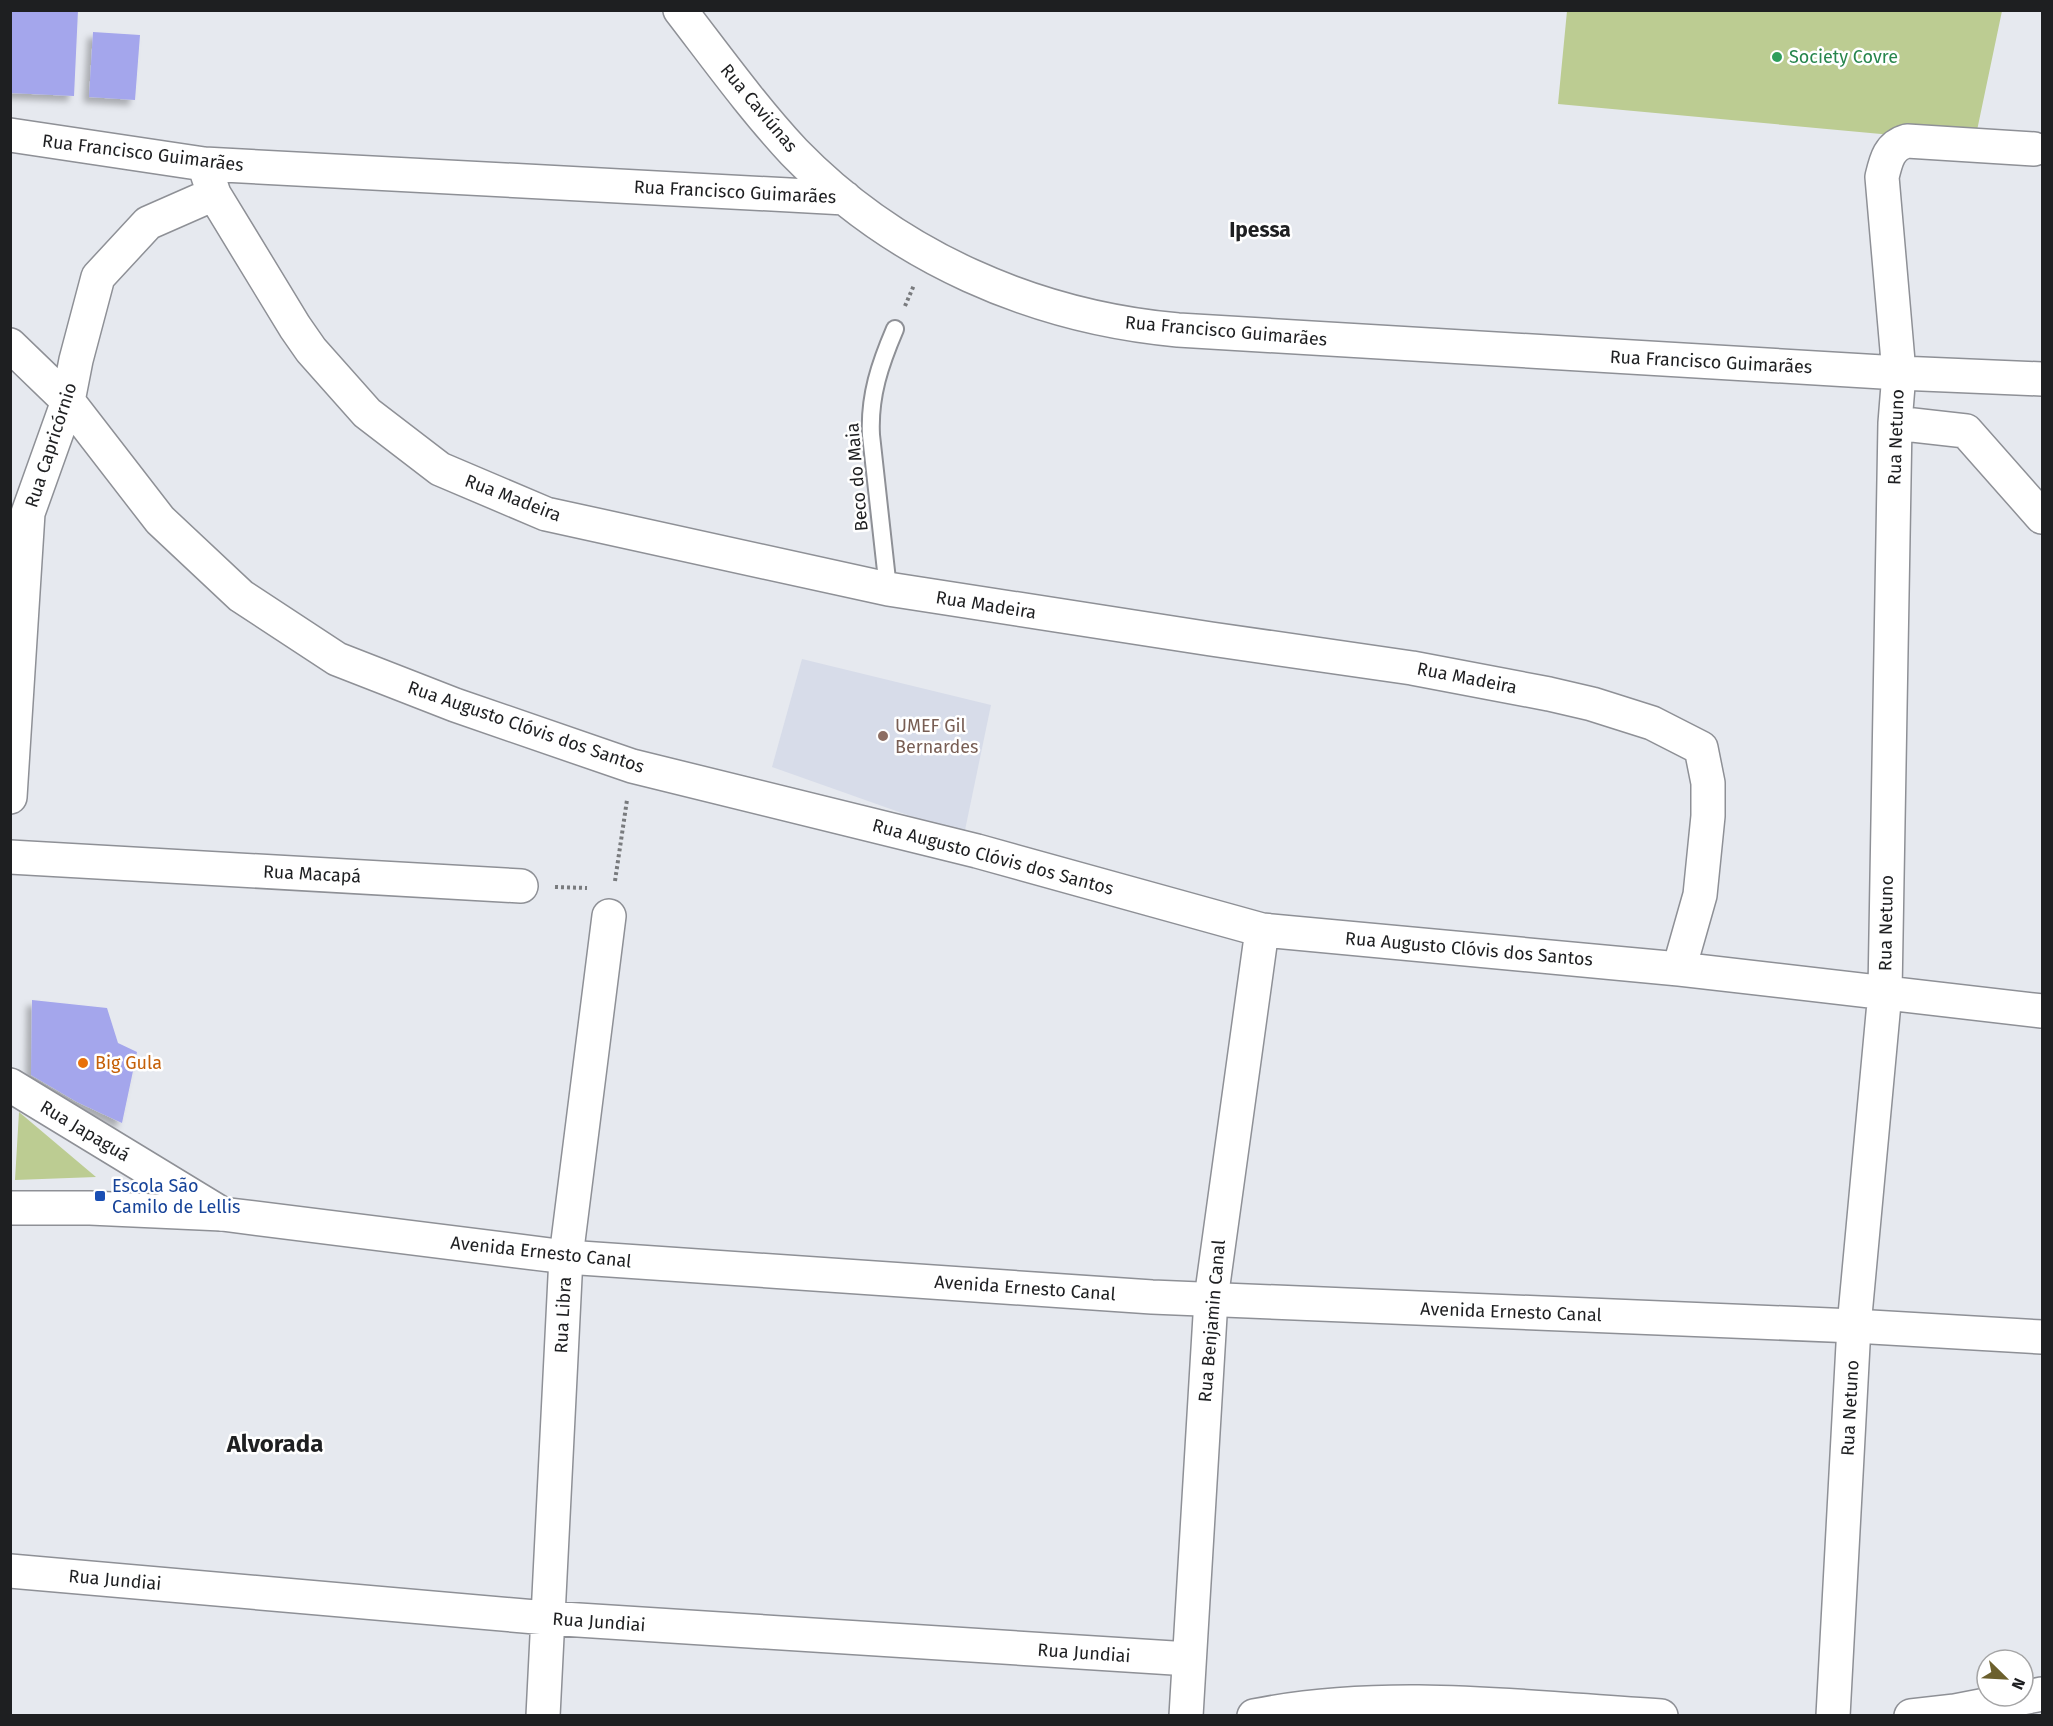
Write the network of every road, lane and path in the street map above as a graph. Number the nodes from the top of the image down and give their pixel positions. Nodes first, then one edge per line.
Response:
1 (680, 10) edge
2 (10, 135) edge
3 (2034, 149) dead end
4 (209, 179) junction
5 (845, 198) junction
6 (895, 329) dead end
7 (10, 345) edge
8 (1899, 373) junction
9 (2043, 379) edge
10 (68, 401) junction
11 (1895, 423) junction
12 (20, 512) edge
13 (2043, 517) edge
14 (888, 589) junction
15 (632, 766) junction
16 (10, 797) edge
17 (10, 857) edge
18 (521, 886) joint
19 (612, 903) junction
20 (1262, 930) junction
21 (1679, 969) junction
22 (1884, 992) junction
23 (2043, 1011) edge
24 (10, 1085) edge
25 (10, 1208) edge
26 (222, 1214) junction
27 (566, 1257) junction
28 (1211, 1299) junction
29 (1854, 1326) junction
30 (2043, 1337) edge
31 (10, 1571) edge
32 (547, 1618) junction
33 (1189, 1659) junction
34 (2043, 1694) edge
35 (543, 1716) edge
36 (1186, 1716) edge
37 (1254, 1716) edge
38 (1661, 1716) edge
39 (1833, 1716) edge
40 (1911, 1716) edge

1 - 5 street, Rua Caviúnas
2 - 4 street, Rua Francisco Guimarães
3 - 8 street, Rua Netuno
4 - 5 street, Rua Francisco Guimarães
4 - 10 street, Rua Capricórnio
4 - 14 street, Rua Madeira
5 - 8 street, Rua Francisco Guimarães
6 - 14 lane, Beco do Maia
7 - 10 street, Rua Augusto Clóvis dos Santos
8 - 9 street, Rua Francisco Guimarães
8 - 11 street, Rua Netuno
10 - 12 street, Rua Capricórnio
10 - 15 street, Rua Augusto Clóvis dos Santos
11 - 13 street
11 - 22 street, Rua Netuno
12 - 16 street, Rua Capricórnio
14 - 21 street, Rua Madeira
15 - 19 path
15 - 20 street, Rua Augusto Clóvis dos Santos
17 - 18 street, Rua Macapá
18 - 19 path
19 - 27 street, Rua Libra
20 - 21 street, Rua Augusto Clóvis dos Santos
20 - 28 street, Rua Benjamin Canal
21 - 22 street, Rua Augusto Clóvis dos Santos
22 - 23 street, Rua Augusto Clóvis dos Santos
22 - 29 street, Rua Netuno
24 - 26 street, Rua Japaguá
25 - 26 street, Avenida Ernesto Canal
26 - 27 street, Avenida Ernesto Canal
27 - 28 street, Avenida Ernesto Canal
27 - 32 street, Rua Libra
28 - 29 street, Avenida Ernesto Canal
28 - 33 street, Rua Benjamin Canal
29 - 30 street, Avenida Ernesto Canal
29 - 39 street, Rua Netuno
31 - 32 street, Rua Jundiai
32 - 33 street, Rua Jundiai
32 - 35 street, Rua Libra
33 - 36 street, Rua Benjamin Canal
34 - 40 street
37 - 38 street

